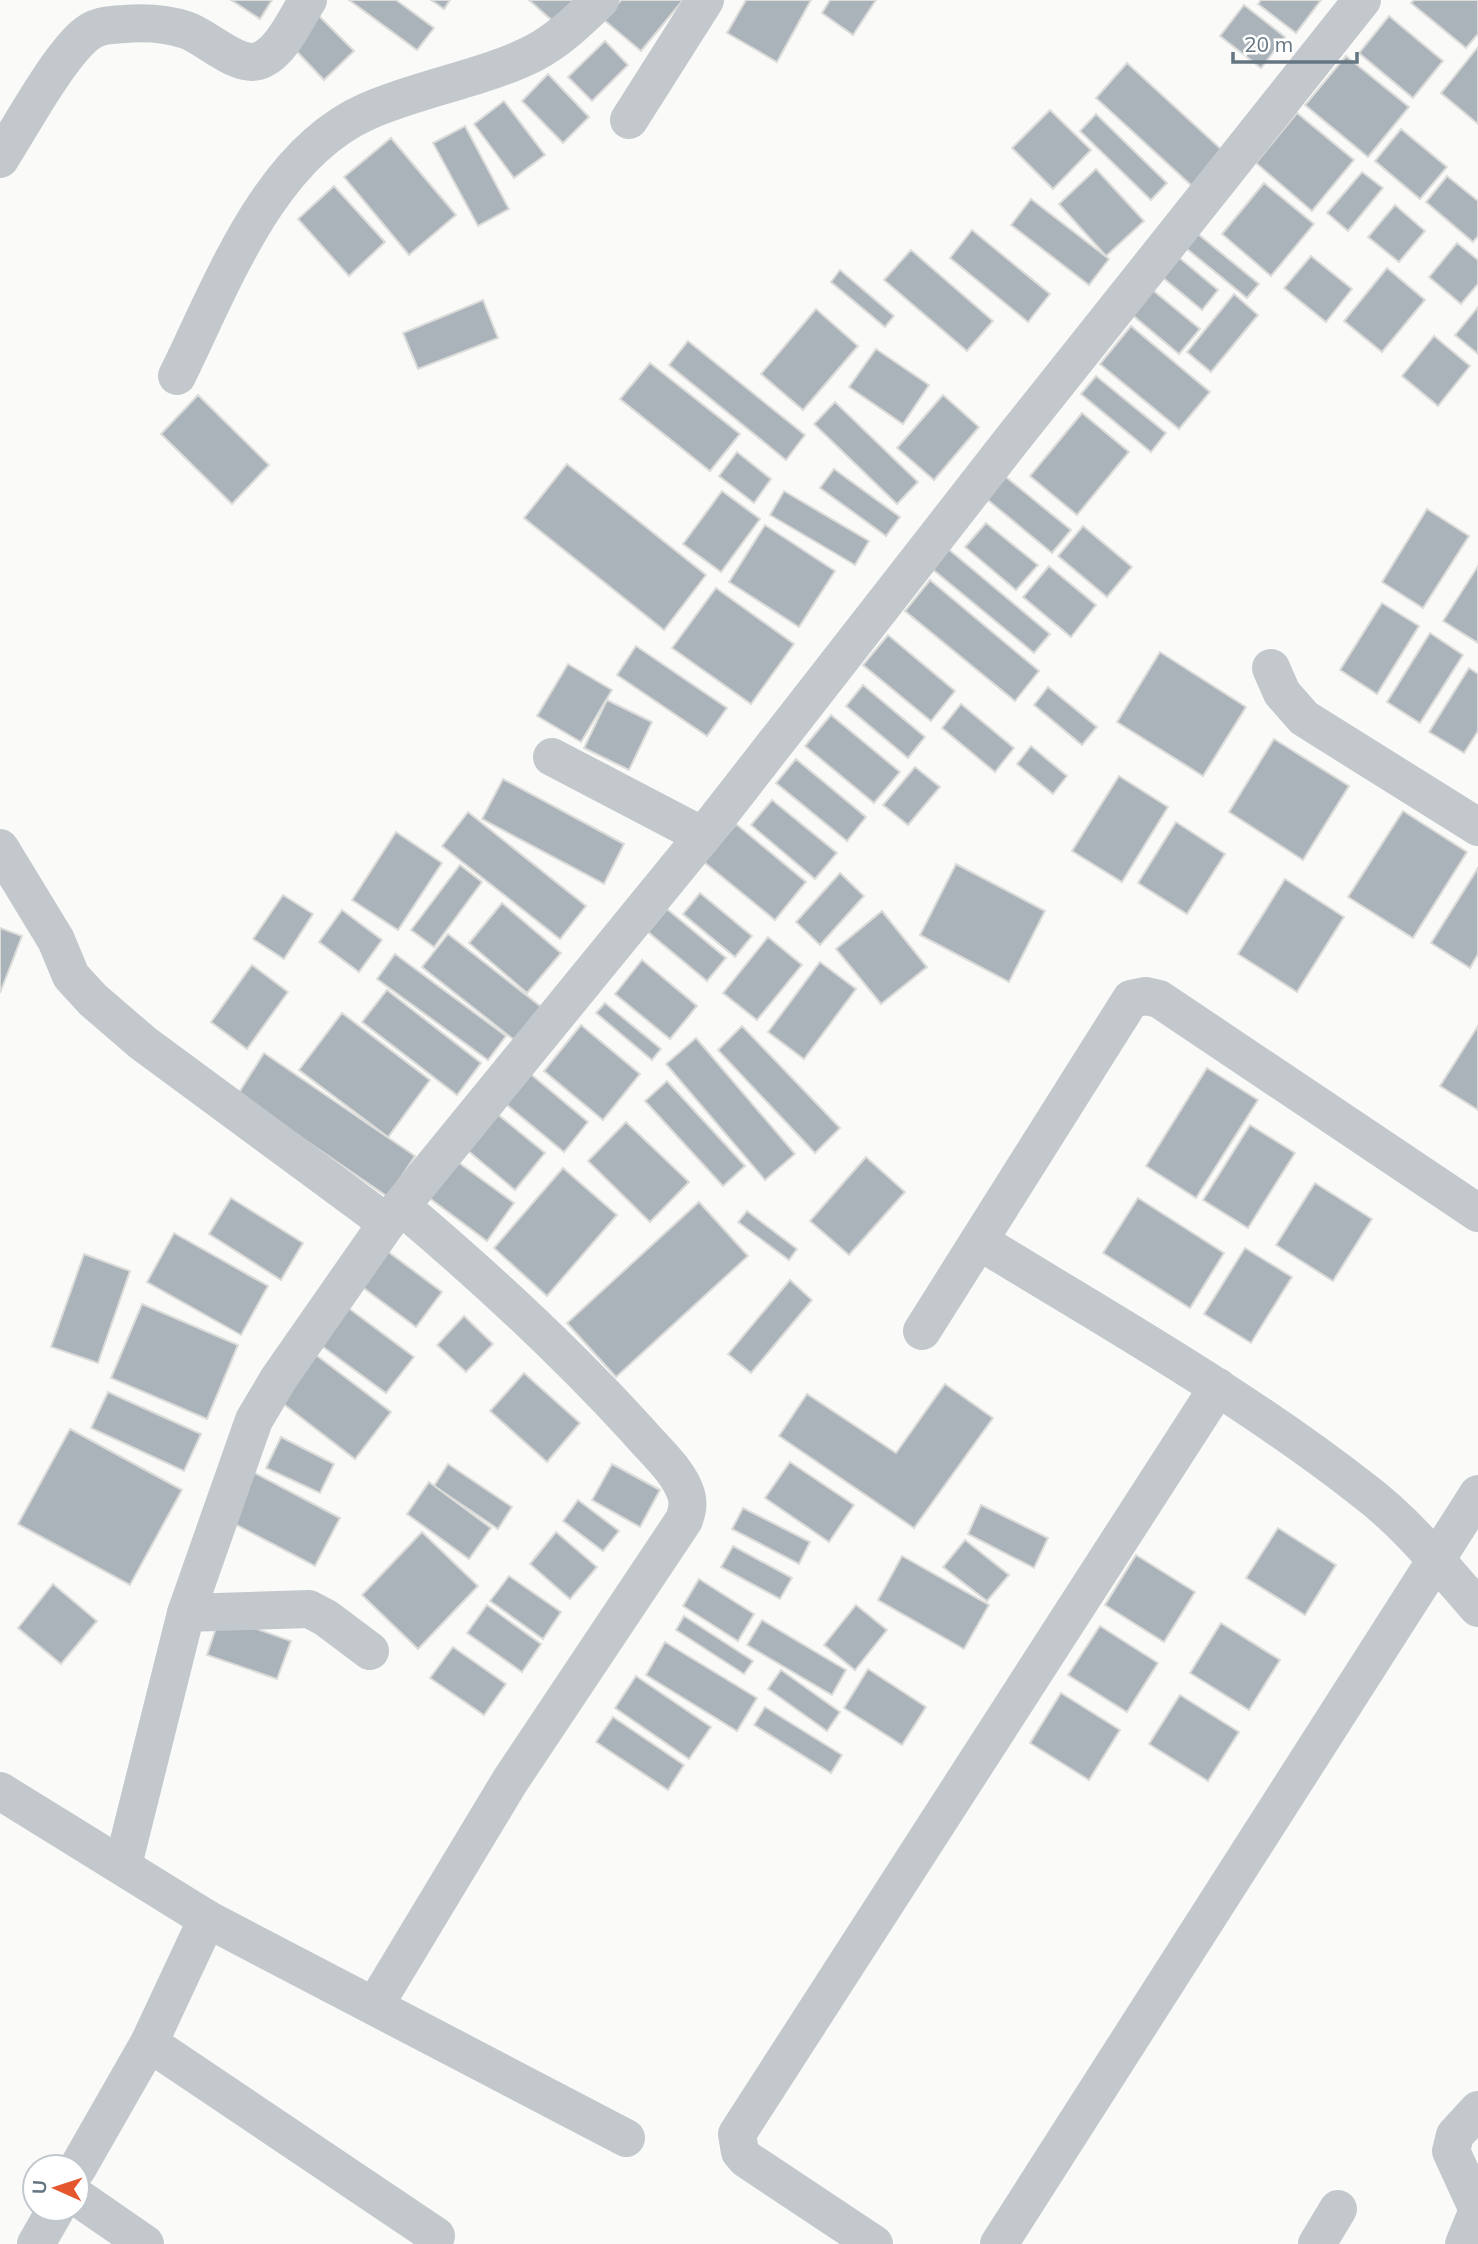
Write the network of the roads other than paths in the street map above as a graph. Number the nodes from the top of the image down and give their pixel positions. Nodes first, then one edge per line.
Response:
1 (307, 0) edge
2 (600, 0) edge
3 (705, 0) edge
4 (1362, 0) edge
5 (85, 18) edge
6 (629, 120) dead end
7 (5, 139) edge
8 (177, 376) dead end
9 (1271, 668) dead end
10 (552, 757) dead end
11 (1478, 827) edge
12 (704, 836) junction
13 (0, 848) edge
14 (1478, 1213) edge
15 (395, 1215) junction
16 (979, 1241) junction
17 (922, 1331) dead end
18 (1218, 1387) junction
19 (1478, 1494) edge
20 (1436, 1561) junction
21 (1478, 1608) edge
22 (186, 1613) junction
23 (370, 1651) dead end
24 (0, 1791) edge
25 (123, 1865) junction
26 (207, 1919) junction
27 (375, 2005) junction
28 (149, 2043) junction
29 (1478, 2110) edge
30 (626, 2138) dead end
31 (86, 2153) edge
32 (91, 2207) edge
33 (1338, 2209) dead end
34 (1478, 2210) edge
35 (48, 2223) edge
36 (436, 2235) dead end
37 (36, 2244) edge
38 (145, 2244) edge
39 (874, 2244) edge
40 (999, 2244) edge
41 (1317, 2244) edge
42 (1464, 2244) edge

1 - 5 street
2 - 8 street
3 - 6 street
4 - 12 street
5 - 7 street
9 - 11 street
10 - 12 street
12 - 15 street
13 - 15 street
14 - 16 street
15 - 22 street
15 - 27 street
16 - 17 street
16 - 18 street
18 - 20 street
18 - 39 street
19 - 20 street
20 - 21 street
20 - 40 street
22 - 23 street
22 - 25 street
24 - 25 street
25 - 26 street
26 - 27 street
26 - 28 street
27 - 30 street
28 - 31 street
28 - 36 street
29 - 34 street
32 - 38 street
33 - 41 street
34 - 42 street
35 - 37 street

